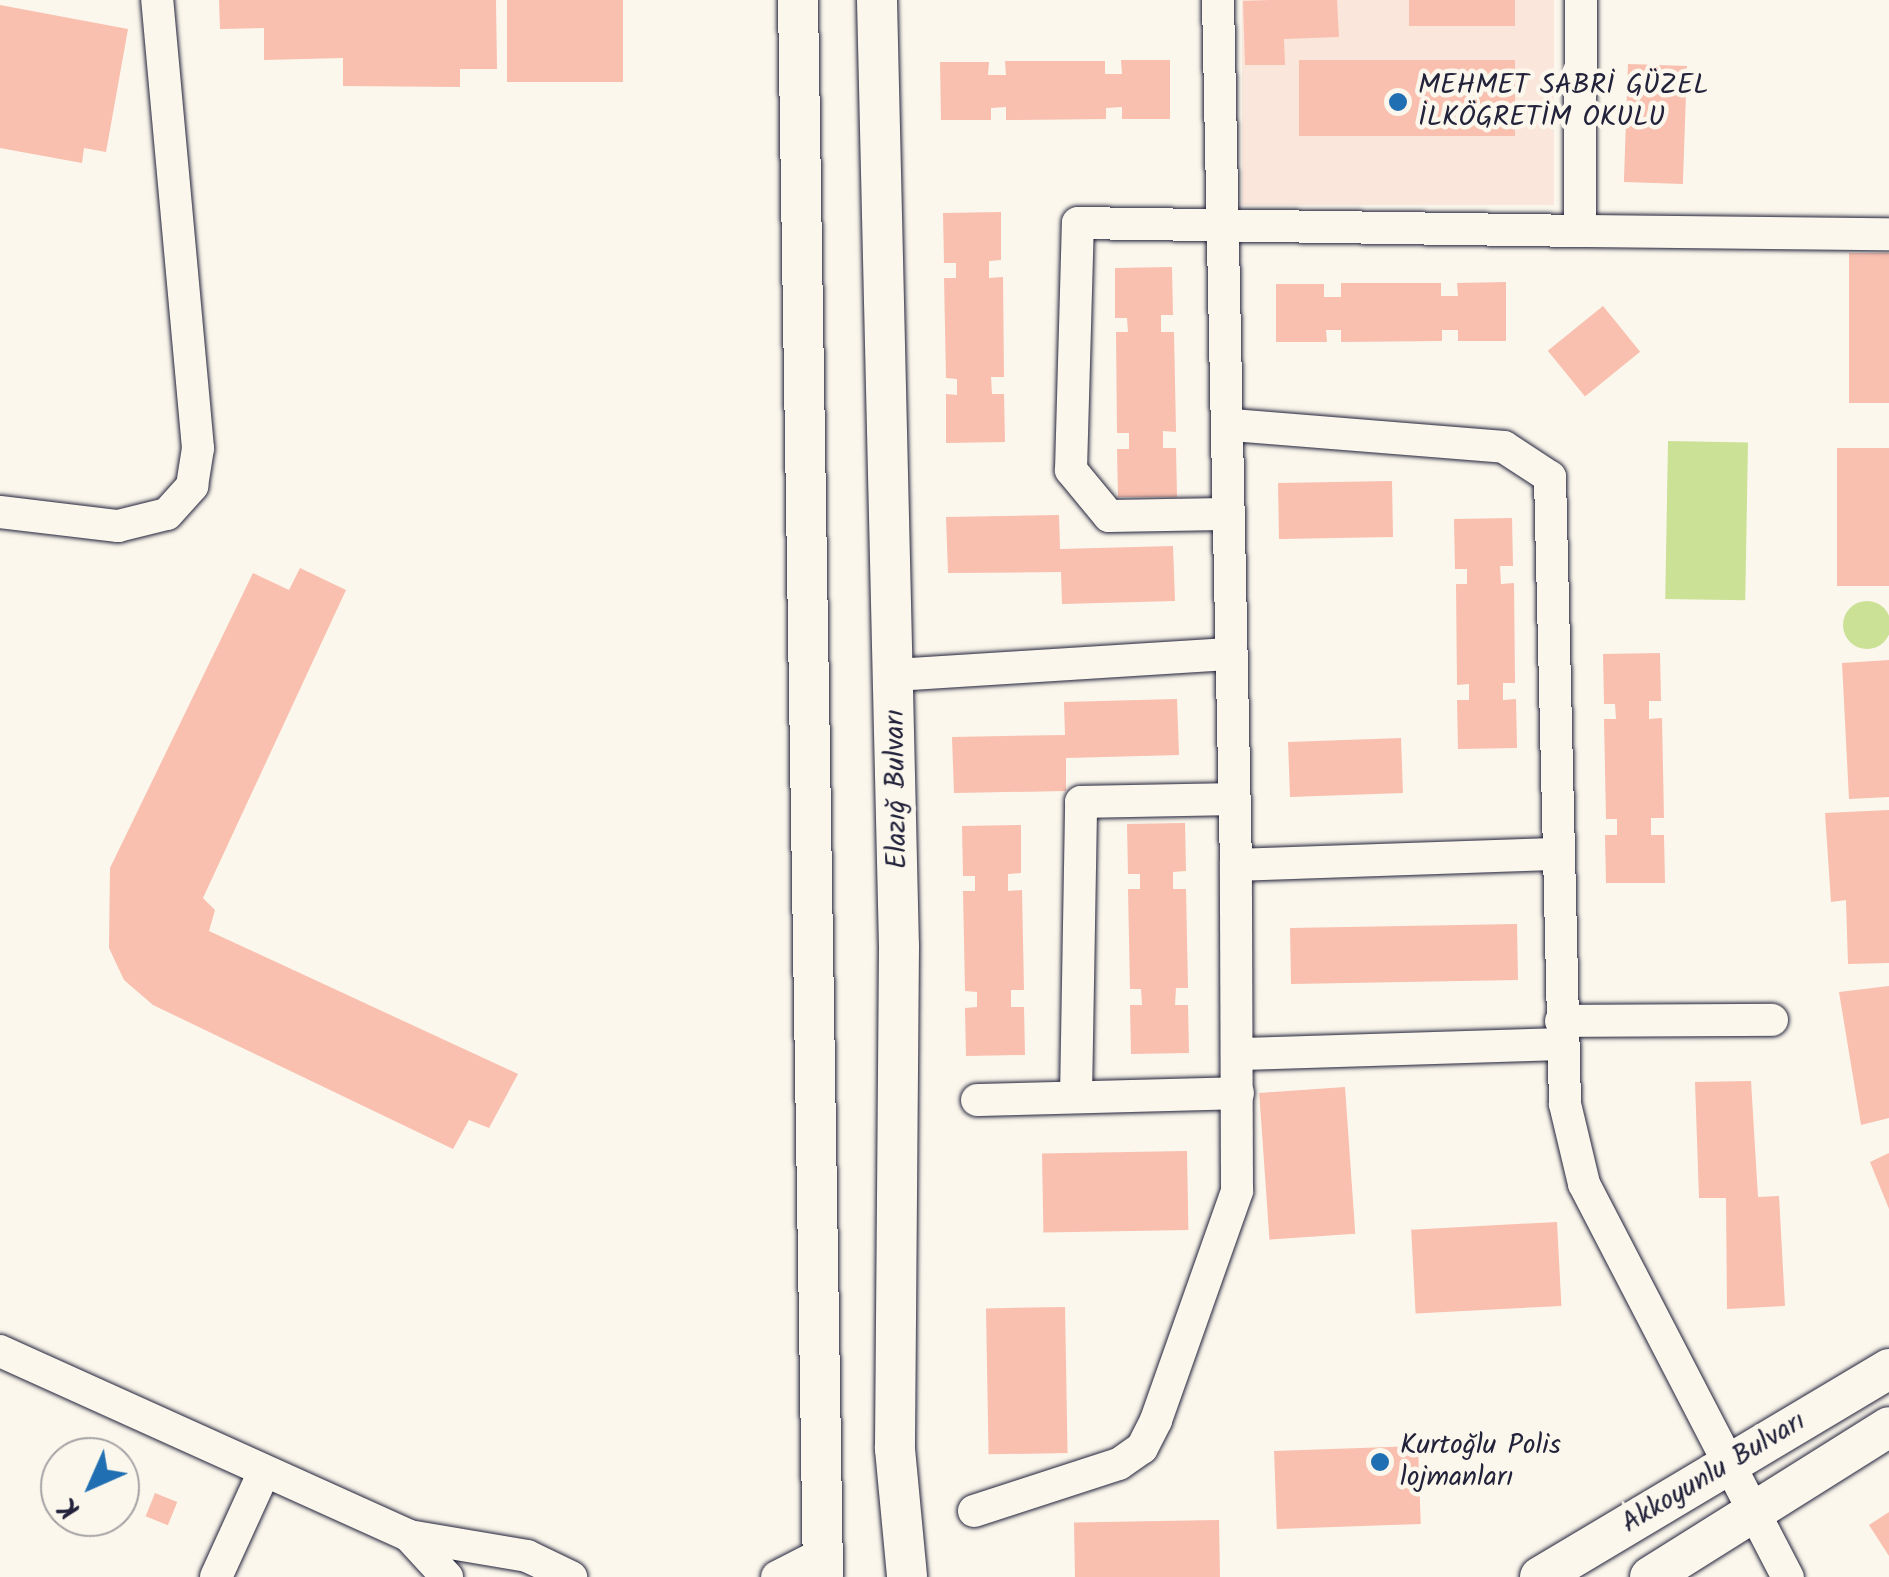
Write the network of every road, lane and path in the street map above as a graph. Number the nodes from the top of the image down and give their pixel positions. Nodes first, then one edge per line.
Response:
1 (156, 0) edge
2 (798, 0) edge
3 (877, 0) edge
4 (1218, 0) edge
5 (1581, 0) edge
6 (1226, 228) junction
7 (1580, 231) junction
8 (1889, 234) edge
9 (1232, 426) junction
10 (0, 512) edge
11 (1224, 514) junction
12 (1228, 654) junction
13 (895, 675) junction
14 (1234, 800) junction
15 (1559, 854) junction
16 (1236, 865) junction
17 (1772, 1020) dead end
18 (1561, 1033) junction
19 (1243, 1054) junction
20 (1238, 1093) junction
21 (1076, 1097) junction
22 (977, 1100) dead end
23 (0, 1352) edge
24 (1889, 1368) edge
25 (1889, 1426) edge
26 (1728, 1465) junction
27 (262, 1476) junction
28 (974, 1512) dead end
29 (1751, 1516) junction
30 (408, 1536) junction
31 (822, 1566) edge
32 (216, 1577) edge
33 (448, 1577) edge
34 (571, 1577) edge
35 (777, 1577) edge
36 (907, 1577) edge
37 (1540, 1577) edge
38 (1650, 1577) edge
39 (1788, 1577) edge

1 - 10 street
2 - 31 main road
3 - 13 main road, Elazığ Bulvarı
4 - 6 street
5 - 7 street
6 - 7 street
6 - 9 street
6 - 11 street
7 - 8 street
9 - 11 street
9 - 15 street
11 - 12 street
12 - 13 street
12 - 14 street
13 - 36 main road, Elazığ Bulvarı
14 - 16 street
14 - 21 street
15 - 16 street
15 - 18 street
16 - 19 street
17 - 18 street
18 - 19 street
18 - 26 street
19 - 20 street
20 - 21 street
20 - 28 street
21 - 22 street
23 - 27 street
24 - 26 main road, Akkoyunlu Bulvarı
25 - 29 main road, Akkoyunlu Bulvarı
26 - 29 street
26 - 37 main road, Akkoyunlu Bulvarı
27 - 30 street
27 - 32 street
29 - 38 main road, Akkoyunlu Bulvarı
29 - 39 street
30 - 33 street
30 - 34 street
31 - 35 street

